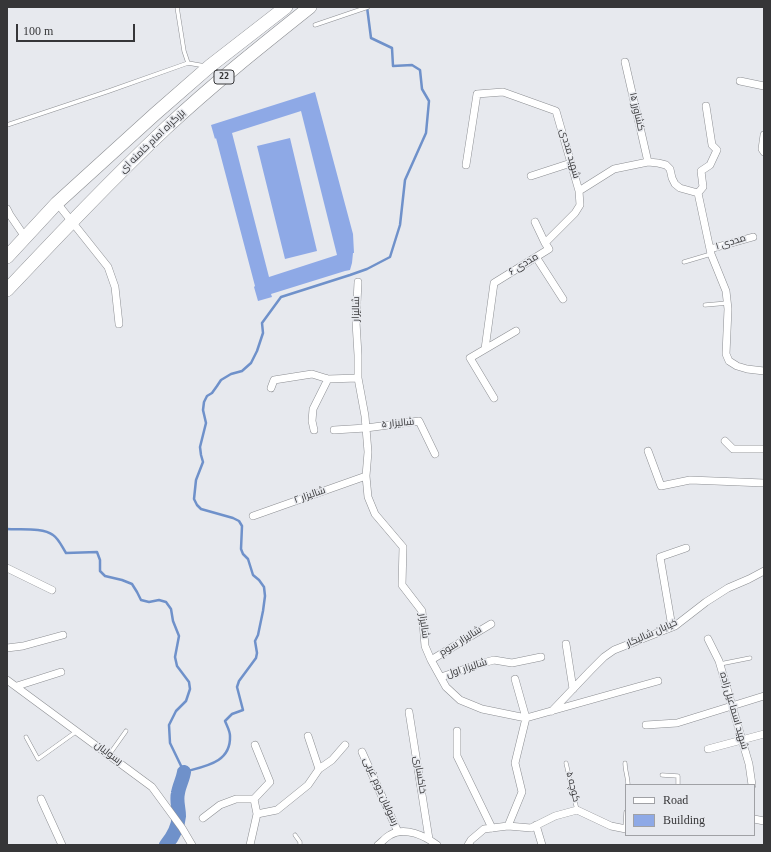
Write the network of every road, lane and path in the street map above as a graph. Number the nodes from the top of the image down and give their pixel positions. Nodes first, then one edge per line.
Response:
1 (178, 7) edge
2 (286, 7) edge
3 (310, 7) edge
4 (368, 7) edge
5 (315, 24) dead end
6 (625, 62) dead end
7 (188, 63) junction
8 (210, 66) junction
9 (740, 81) dead end
10 (764, 86) edge
11 (706, 106) dead end
12 (7, 125) edge
13 (764, 135) edge
14 (764, 152) edge
15 (648, 162) junction
16 (571, 163) junction
17 (466, 164) dead end
18 (531, 176) dead end
19 (579, 191) junction
20 (698, 193) junction
21 (57, 203) junction
22 (7, 209) edge
23 (71, 221) junction
24 (535, 222) dead end
25 (25, 237) junction
26 (752, 237) dead end
27 (546, 243) junction
28 (711, 252) junction
29 (7, 257) edge
30 (536, 257) junction
31 (684, 262) dead end
32 (358, 282) dead end
33 (7, 290) edge
34 (563, 299) dead end
35 (728, 302) junction
36 (705, 305) dead end
37 (119, 324) dead end
38 (516, 331) dead end
39 (485, 349) junction
40 (764, 371) edge
41 (358, 378) junction
42 (328, 379) junction
43 (271, 388) dead end
44 (494, 398) dead end
45 (366, 428) junction
46 (314, 430) dead end
47 (334, 430) dead end
48 (725, 441) dead end
49 (764, 449) edge
50 (648, 451) dead end
51 (436, 454) dead end
52 (366, 476) junction
53 (764, 483) edge
54 (253, 516) dead end
55 (686, 548) dead end
56 (7, 568) edge
57 (764, 571) edge
58 (52, 590) dead end
59 (491, 624) dead end
60 (672, 627) junction
61 (63, 635) dead end
62 (708, 639) dead end
63 (566, 644) dead end
64 (7, 648) edge
65 (541, 657) dead end
66 (750, 658) dead end
67 (431, 660) junction
68 (720, 664) junction
69 (61, 672) dead end
70 (441, 677) junction
71 (515, 678) dead end
72 (7, 680) edge
73 (658, 681) dead end
74 (17, 686) junction
75 (573, 689) junction
76 (764, 696) edge
77 (732, 706) junction
78 (552, 711) junction
79 (409, 712) dead end
80 (526, 718) junction
81 (646, 725) dead end
82 (77, 731) junction
83 (126, 731) dead end
84 (457, 731) dead end
85 (764, 734) edge
86 (308, 736) dead end
87 (26, 737) dead end
88 (742, 740) junction
89 (345, 745) dead end
90 (255, 746) dead end
91 (708, 749) dead end
92 (362, 752) dead end
93 (109, 755) junction
94 (566, 763) dead end
95 (625, 763) dead end
96 (319, 769) junction
97 (662, 775) dead end
98 (628, 784) edge
99 (678, 784) edge
100 (752, 784) edge
101 (41, 799) dead end
102 (254, 799) junction
103 (578, 810) junction
104 (257, 814) junction
105 (203, 818) dead end
106 (536, 825) junction
107 (508, 826) junction
108 (492, 828) junction
109 (625, 829) edge
110 (398, 832) junction
111 (295, 835) dead end
112 (429, 839) junction
113 (62, 845) edge
114 (192, 845) edge
115 (250, 845) edge
116 (300, 845) edge
117 (378, 845) edge
118 (437, 845) edge
119 (468, 845) edge
120 (542, 845) edge

1 - 7 lane
2 - 8 highway, بزرگراه امام خامنه ای / 22
3 - 23 highway, بزرگراه امام خامنه ای / 22
4 - 5 lane
6 - 15 street, کشاورز ۱۵
7 - 8 lane
7 - 12 lane
8 - 21 highway, بزرگراه امام خامنه ای / 22
9 - 10 street
11 - 20 street
13 - 14 street
15 - 19 street, شهید مددی
15 - 20 street, شهید مددی
16 - 17 street, شهید مددی
16 - 18 street
16 - 19 street, شهید مددی
19 - 27 street, مددی ۶
20 - 28 street
21 - 23 street
21 - 25 highway, بزرگراه امام خامنه ای / 22
22 - 25 street
23 - 33 highway, بزرگراه امام خامنه ای / 22
23 - 37 street
24 - 27 street
25 - 29 highway, بزرگراه امام خامنه ای / 22
26 - 28 street, مددی ۱
27 - 30 street, مددی ۶
28 - 31 lane
28 - 35 street
30 - 34 street
30 - 39 street, مددی ۶
32 - 41 street, شالیزار
35 - 36 lane
35 - 40 street
38 - 39 street
39 - 44 street
41 - 42 street
41 - 45 street, شالیزار
42 - 43 street
42 - 46 street
45 - 47 street
45 - 51 street, شالیزار ۵
45 - 52 street, شالیزار
48 - 49 street
50 - 53 street
52 - 54 street, شالیزار ۲
52 - 67 street, شالیزار
55 - 60 street
56 - 58 street
57 - 60 street, خیابان شالیکار
59 - 67 street, شالیزار سوم
60 - 75 street, خیابان شالیکار
61 - 64 street
62 - 68 street, شهید اسماعیل زاده
63 - 75 street
65 - 70 street, شالیزار اول
66 - 68 lane
67 - 70 street, شالیزار
68 - 77 street, شهید اسماعیل زاده
69 - 74 street
70 - 80 street, شالیزار
71 - 80 street
72 - 74 street, رسولیان
73 - 78 street
74 - 82 street, رسولیان
75 - 78 street, خیابان شالیکار
76 - 77 street
77 - 81 street
77 - 88 street, شهید اسماعیل زاده
78 - 80 street
79 - 112 street, خاکساری
80 - 107 street
82 - 87 lane
82 - 93 street, رسولیان
83 - 93 lane
84 - 108 street
85 - 88 street
86 - 96 street
88 - 91 street
88 - 100 street, شهید اسماعیل زاده
89 - 96 street
90 - 102 street
92 - 110 street, رسولیان دوم غربی
93 - 114 street, رسولیان
94 - 103 lane, کوچه ۵
95 - 98 lane
96 - 104 street
97 - 99 lane
101 - 113 street
102 - 104 street
102 - 105 street
103 - 106 street
103 - 109 street
104 - 115 street
106 - 107 street
106 - 120 street
107 - 108 street
108 - 119 street
110 - 112 street
110 - 117 street
111 - 116 lane
112 - 118 street

